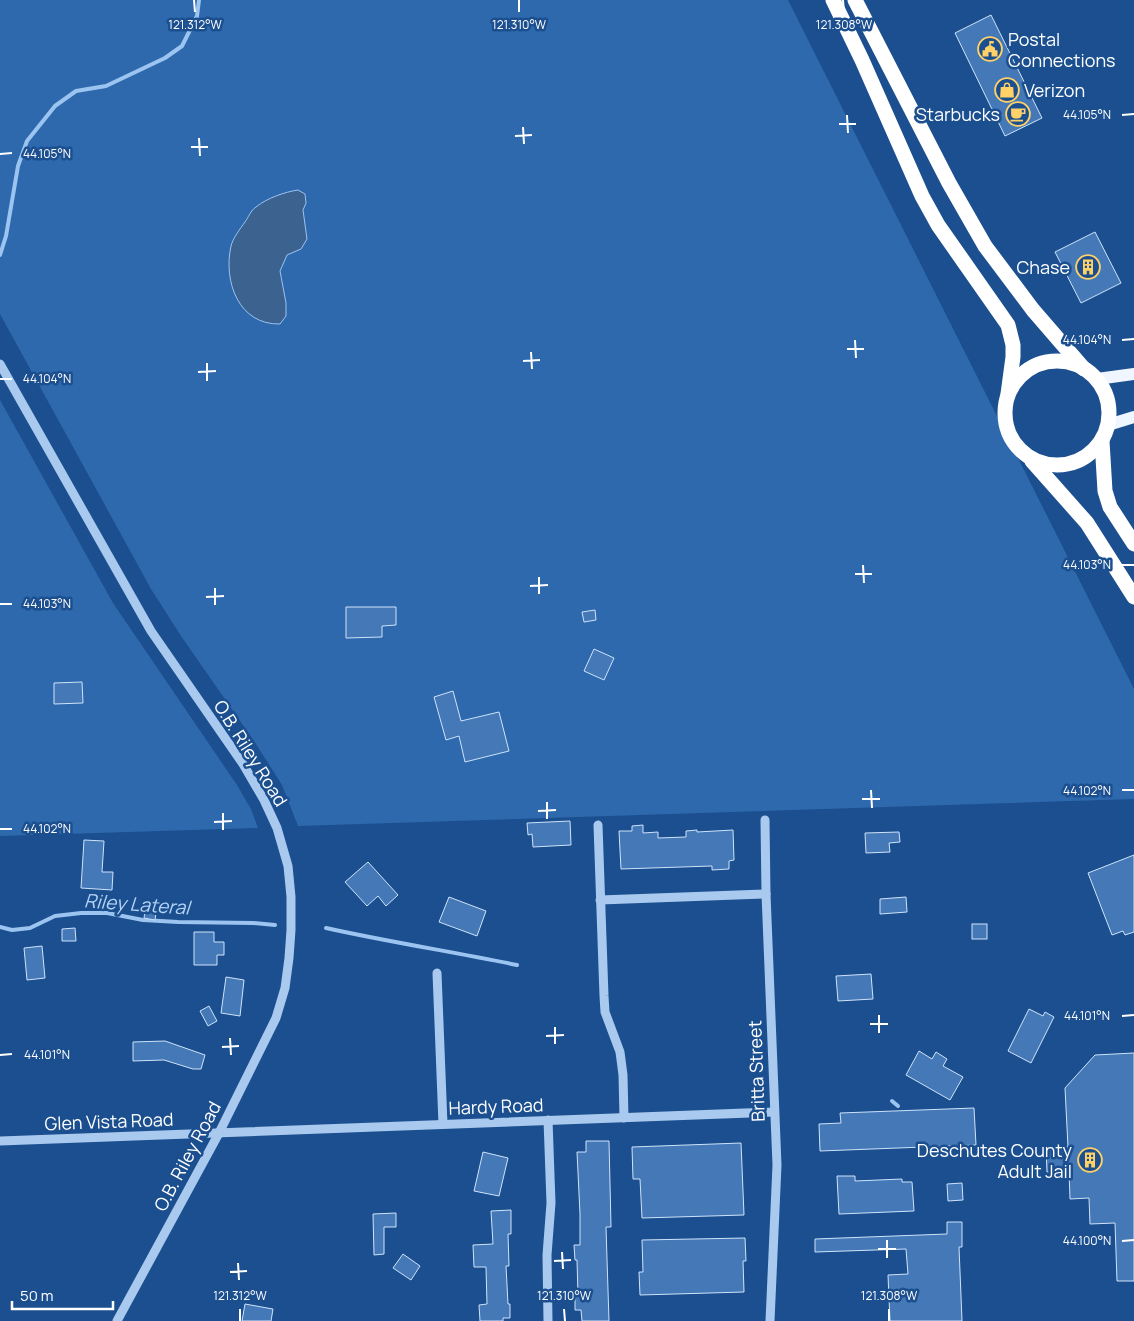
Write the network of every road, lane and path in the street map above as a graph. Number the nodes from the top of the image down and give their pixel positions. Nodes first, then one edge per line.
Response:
1 (832, 0) edge
2 (855, 0) edge
3 (0, 364) edge
4 (1084, 369) junction
5 (1134, 374) edge
6 (1097, 379) junction
7 (1008, 394) junction
8 (1134, 417) edge
9 (1108, 426) junction
10 (1102, 441) junction
11 (1029, 458) junction
12 (1134, 544) edge
13 (1134, 598) edge
14 (764, 820) dead end
15 (598, 825) dead end
16 (766, 894) junction
17 (600, 900) junction
18 (437, 973) dead end
19 (774, 1112) junction
20 (624, 1118) junction
21 (548, 1120) junction
22 (443, 1124) junction
23 (219, 1133) junction
24 (0, 1141) edge
25 (117, 1321) edge
26 (548, 1321) edge
27 (770, 1321) edge

1 - 7 highway
2 - 4 highway
3 - 23 street, O.B. Riley Road
4 - 6 highway
4 - 7 highway
5 - 6 main road
6 - 9 highway
7 - 11 highway
8 - 9 main road
9 - 10 highway
10 - 11 highway
10 - 12 highway
11 - 13 highway
14 - 16 street, Britta Street
15 - 17 street
16 - 17 street
16 - 19 street, Britta Street
17 - 20 street
18 - 22 street
19 - 20 street, Hardy Road
19 - 27 street, Britta Street
20 - 21 street, Hardy Road
21 - 22 street, Hardy Road
21 - 26 street
22 - 23 street, Hardy Road
23 - 24 street, Glen Vista Road
23 - 25 street, O.B. Riley Road

